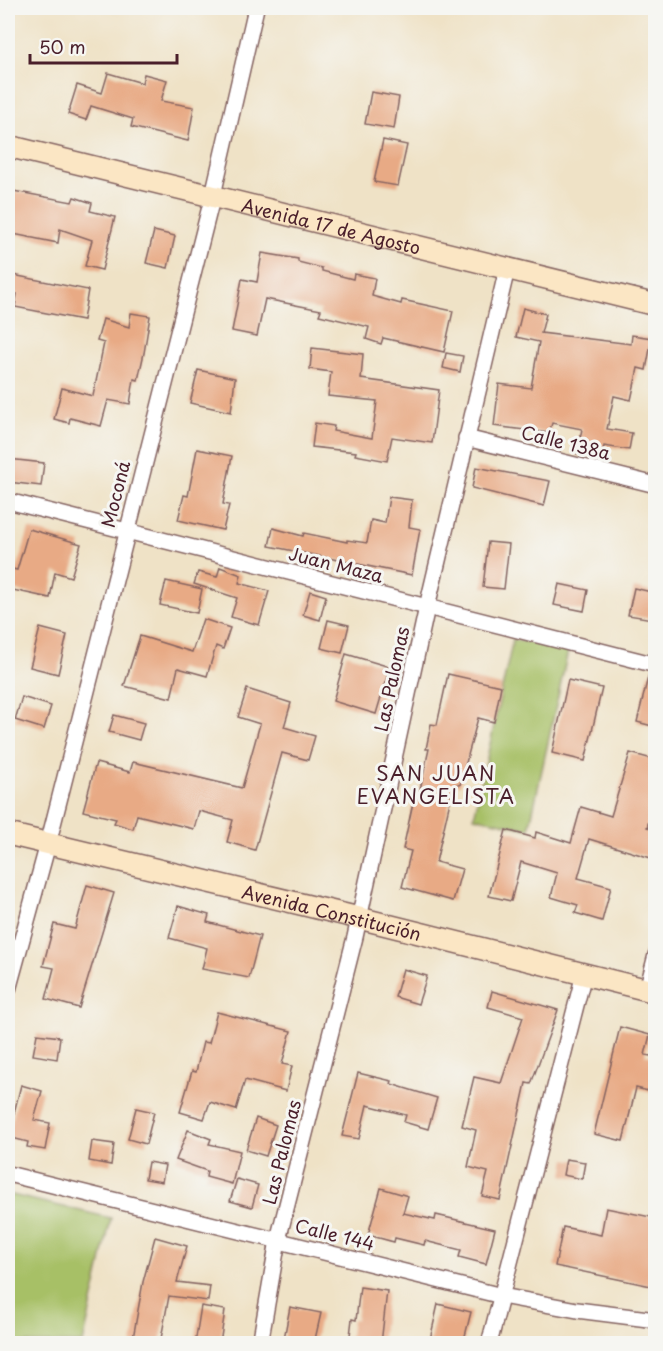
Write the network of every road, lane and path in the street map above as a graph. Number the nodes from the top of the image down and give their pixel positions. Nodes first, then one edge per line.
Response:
1 (256, 8) edge
2 (8, 146) edge
3 (213, 195) junction
4 (507, 269) junction
5 (656, 305) edge
6 (466, 438) junction
7 (656, 485) edge
8 (8, 501) edge
9 (126, 530) junction
10 (427, 607) junction
11 (656, 665) edge
12 (8, 834) edge
13 (48, 844) junction
14 (359, 918) junction
15 (656, 955) edge
16 (584, 974) junction
17 (8, 990) edge
18 (651, 991) edge
19 (8, 1174) edge
20 (278, 1240) junction
21 (502, 1296) junction
22 (656, 1320) edge
23 (260, 1344) edge
24 (489, 1344) edge

1 - 3 street, Moconá
2 - 3 main road, Avenida 17 de Agosto
3 - 4 main road, Avenida 17 de Agosto
3 - 9 street, Moconá
4 - 5 main road, Avenida 17 de Agosto
4 - 6 street, Las Palomas
6 - 7 street, Calle 138a
6 - 10 street, Las Palomas
8 - 9 street, Juan Maza
9 - 10 street, Juan Maza
9 - 13 street, Moconá
10 - 11 street, Juan Maza
10 - 14 street, Las Palomas
12 - 13 main road, Avenida Constitución
13 - 14 main road, Avenida Constitución
13 - 17 street, Moconá
14 - 16 main road, Avenida Constitución
14 - 20 street, Las Palomas
15 - 18 street
16 - 18 main road, Avenida Constitución
16 - 21 street
19 - 20 street, Calle 144
20 - 21 street, Calle 144
20 - 23 street, Las Palomas
21 - 22 street, Calle 144
21 - 24 street

